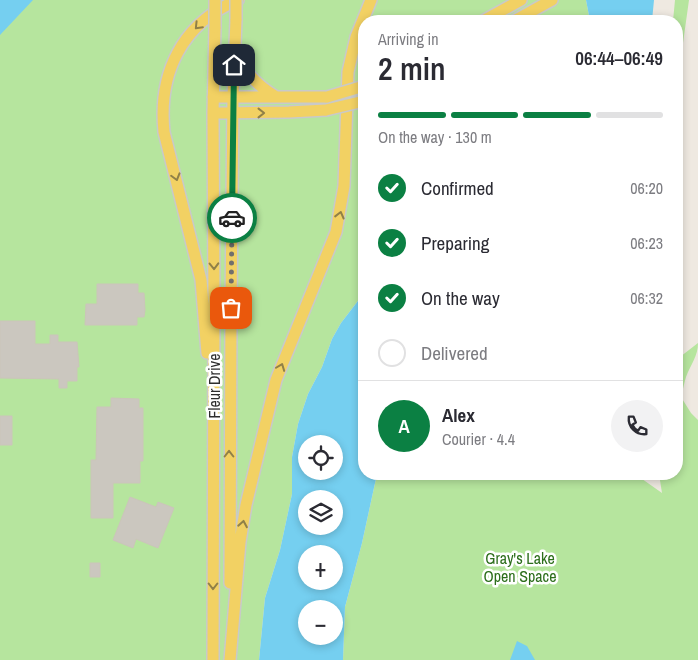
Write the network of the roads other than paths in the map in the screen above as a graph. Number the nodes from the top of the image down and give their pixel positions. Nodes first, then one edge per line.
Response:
1 (215, 0) edge
2 (237, 0) edge
3 (371, 0) edge
4 (520, 0) edge
5 (552, 0) edge
6 (365, 15) edge
7 (494, 15) edge
8 (525, 15) edge
9 (358, 32) edge
10 (235, 49) junction
11 (358, 88) edge
12 (213, 97) junction
13 (233, 97) junction
14 (276, 97) junction
15 (358, 102) edge
16 (213, 113) junction
17 (233, 113) junction
18 (214, 449) junction
19 (213, 660) edge
20 (230, 660) edge

1 - 12 main road, Fleur Drive, bridge
2 - 10 main road, Fleur Drive, bridge
2 -> 18 main road
6 -> 3 main road
4 - 7 main road
5 - 8 main road
20 -> 9 main road
10 - 13 main road, Fleur Drive
10 - 14 main road
11 - 14 main road, bridge
12 - 13 main road
12 - 16 main road, Fleur Drive
13 - 14 main road
13 - 17 main road, Fleur Drive
17 -> 15 main road, bridge
16 - 17 main road
16 -> 18 main road, Fleur Drive
20 -> 17 main road, Fleur Drive
18 -> 19 main road, Fleur Drive

